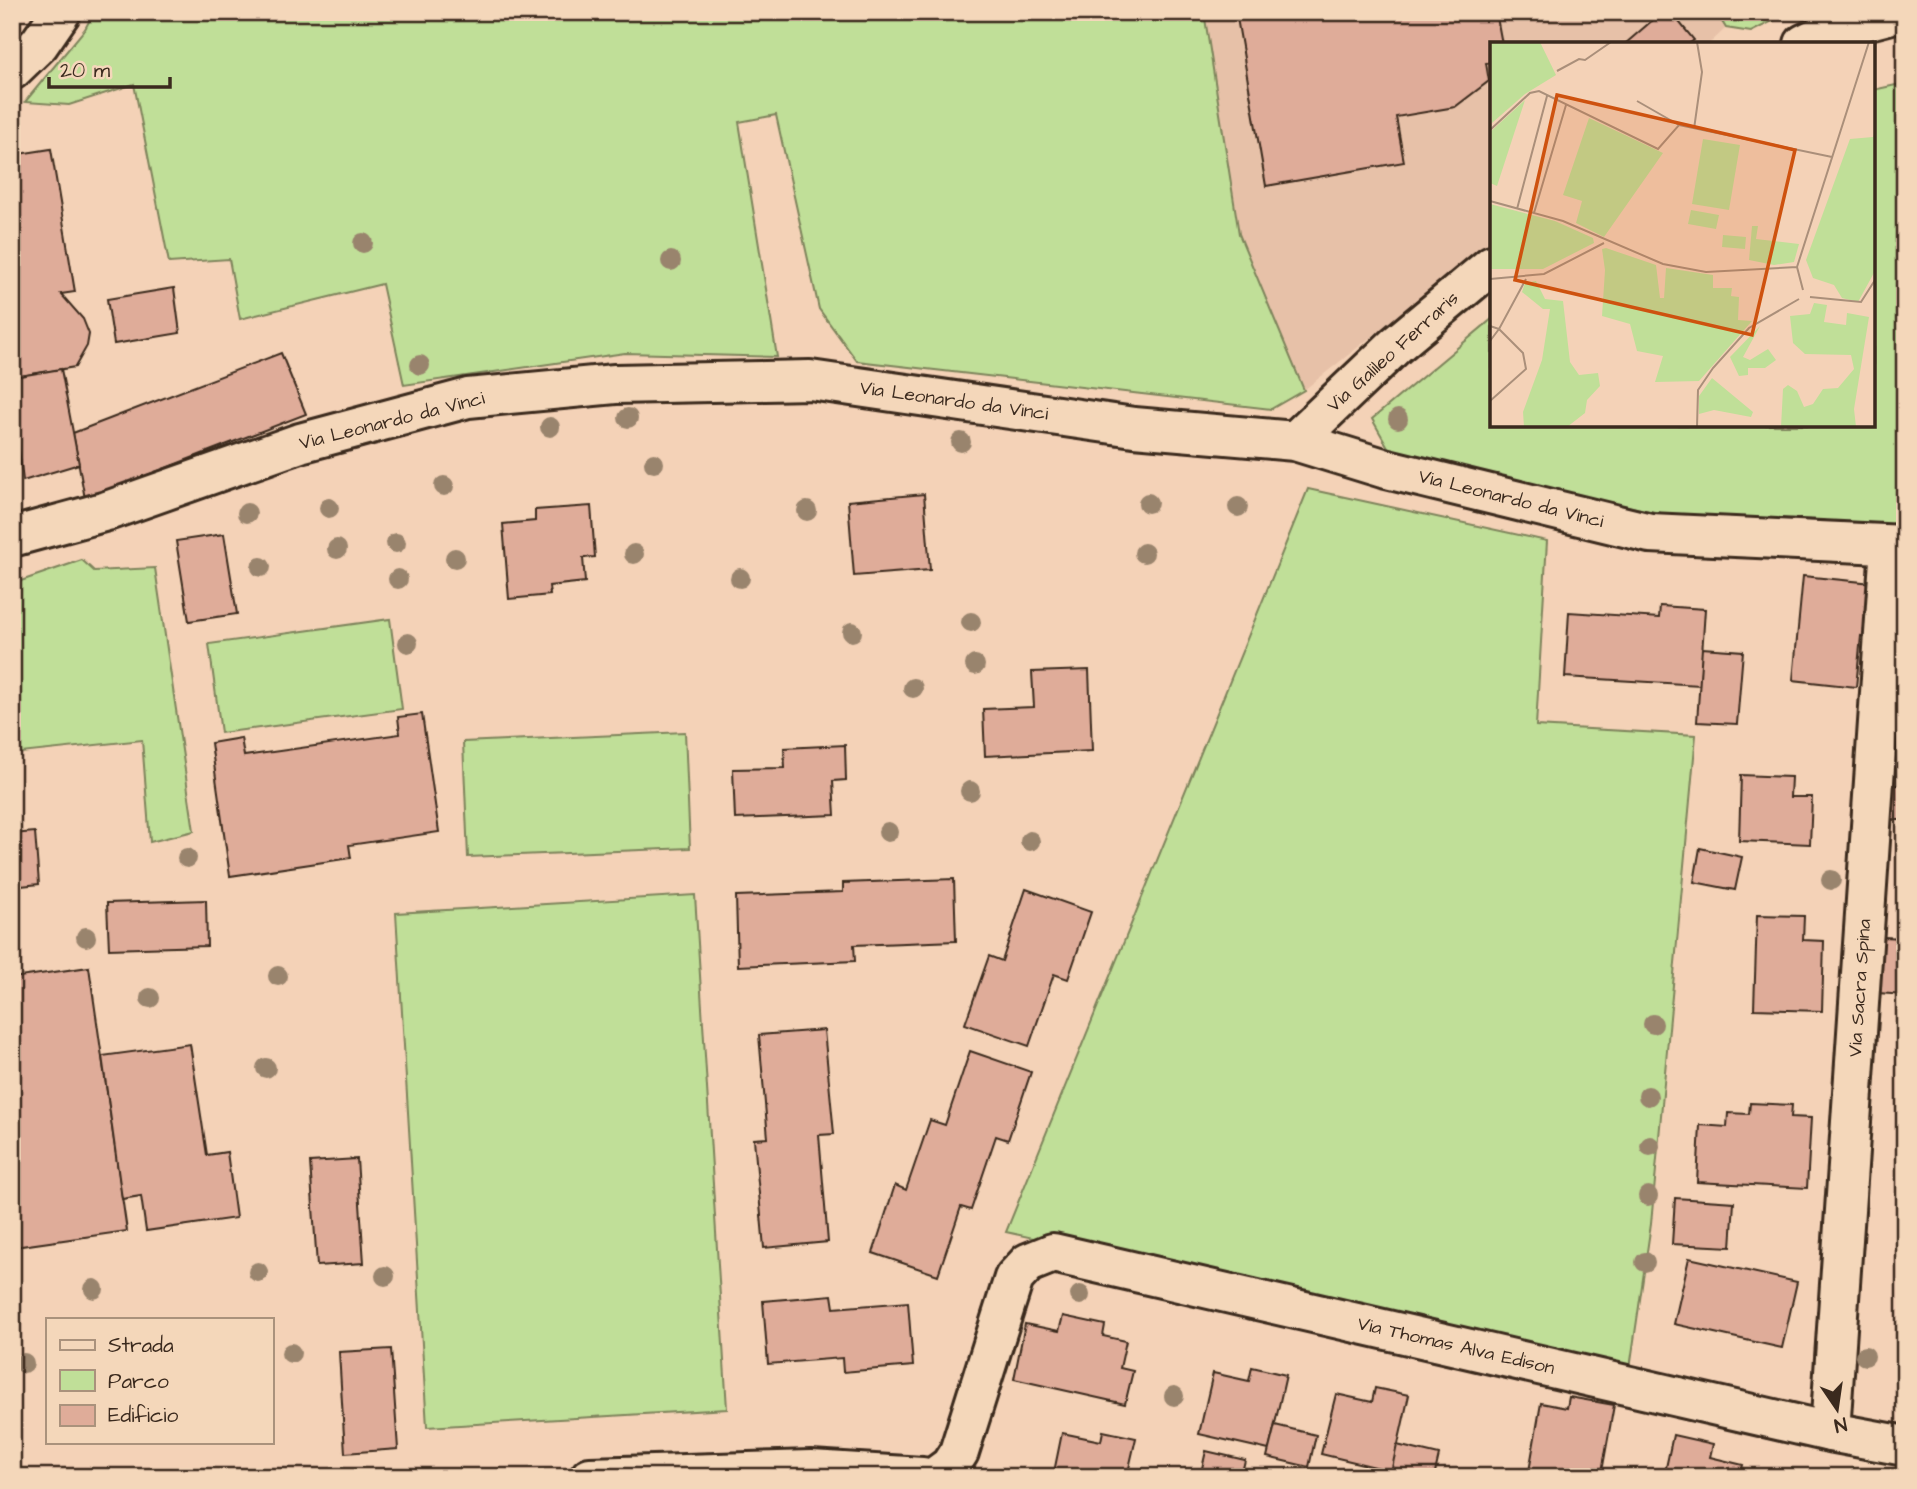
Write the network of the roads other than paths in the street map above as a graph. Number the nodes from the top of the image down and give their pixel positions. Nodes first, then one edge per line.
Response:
1 (61, 12) edge
2 (1899, 12) edge
3 (1825, 28) edge
4 (12, 70) edge
5 (1490, 267) edge
6 (1295, 441) junction
7 (12, 537) edge
8 (1898, 545) edge
9 (1830, 1432) junction
10 (1905, 1446) edge
11 (811, 1473) edge
12 (590, 1477) edge
13 (922, 1477) edge
14 (935, 1477) edge

1 - 4 street
2 - 3 street
5 - 6 street, Via Galileo Ferraris
6 - 7 street, Via Leonardo da Vinci
6 - 8 street, Via Leonardo da Vinci
8 - 9 street, Via Sacra Spina
9 - 10 street, Via Thomas Alva Edison
9 - 14 street, Via Thomas Alva Edison
11 - 12 street
11 - 13 street

